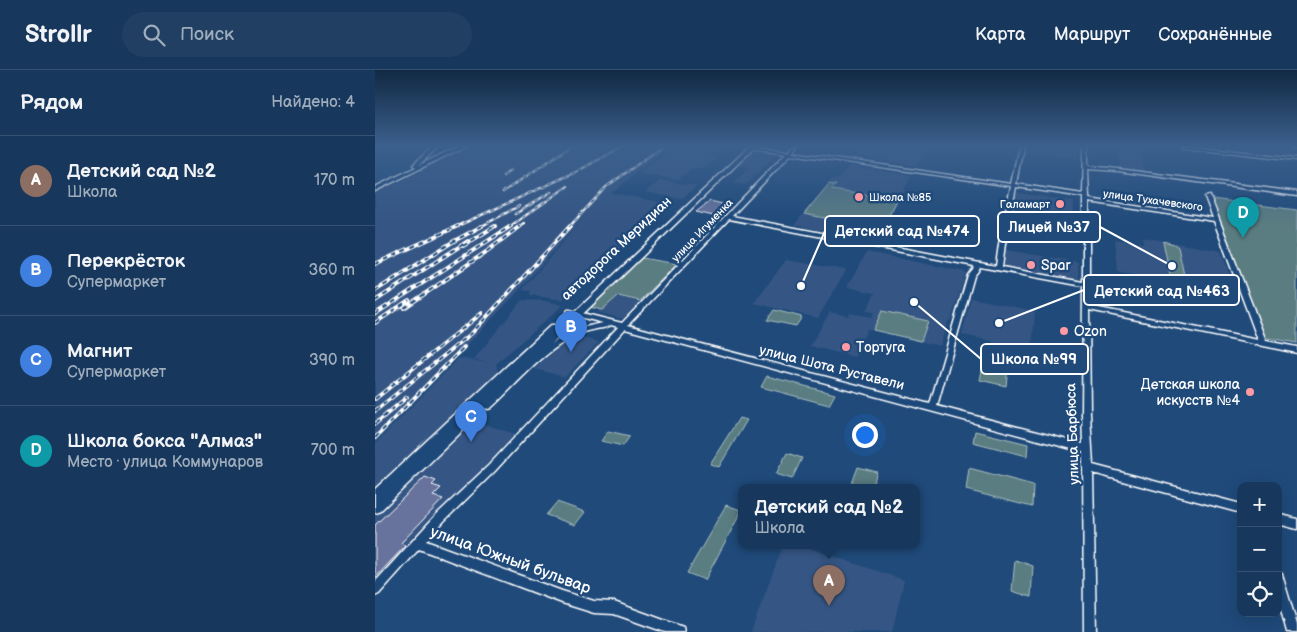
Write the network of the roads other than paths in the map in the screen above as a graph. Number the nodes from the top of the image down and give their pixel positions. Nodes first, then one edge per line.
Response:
1 (398, 172) edge
2 (404, 172) edge
3 (409, 172) edge
4 (723, 172) edge
5 (771, 172) edge
6 (923, 172) edge
7 (1016, 172) edge
8 (1086, 172) edge
9 (1134, 172) edge
10 (393, 180) junction
11 (1013, 186) junction
12 (375, 187) edge
13 (1295, 194) edge
14 (1208, 197) dead end
15 (1086, 198) junction
16 (1297, 200) edge
17 (729, 217) junction
18 (1216, 220) junction
19 (978, 264) junction
20 (999, 268) junction
21 (1086, 285) junction
22 (1086, 307) junction
23 (573, 313) junction
24 (620, 325) junction
25 (1263, 343) junction
26 (1297, 350) edge
27 (933, 407) junction
28 (465, 422) junction
29 (1087, 449) junction
30 (1089, 468) junction
31 (375, 496) edge
32 (375, 508) edge
33 (1237, 508) edge
34 (1282, 520) edge
35 (1297, 524) edge
36 (417, 543) junction
37 (375, 590) edge
38 (1282, 592) edge
39 (679, 631) dead end
40 (1090, 632) edge
41 (1293, 632) edge

1 - 12 main road
2 - 10 main road
3 - 10 main road
4 - 23 main road, автодорога Меридиан
5 - 17 street, улица Игуменка
6 - 11 street, улица Тухачевского
7 - 11 street
8 - 15 street, улица Барбюса
9 - 13 street
10 - 12 main road
11 - 15 street, улица Тухачевского
11 - 20 street
13 - 16 street
14 - 18 street
15 - 18 street, улица Тухачевского
15 - 21 street, улица Барбюса
17 - 19 street
17 - 24 street, улица Игуменка
18 - 25 street
19 - 20 street
19 - 27 street
20 - 21 street
21 - 22 street, улица Барбюса
22 - 25 street
22 - 29 street, улица Барбюса
23 - 24 street, улица Шота Руставели
23 - 28 main road, автодорога Меридиан
23 - 31 main road, автодорога Меридиан
24 - 27 street, улица Шота Руставели
24 - 28 street
24 - 36 street, улица Игуменка
25 - 26 street
27 - 29 street, улица Шота Руставели
28 - 32 main road, автодорога Меридиан
29 - 30 street, улица Барбюса
30 - 33 street
30 - 40 street, улица Барбюса
34 - 35 street
36 - 37 street, улица Игуменка
36 - 39 street, улица Южный бульвар
38 - 41 street

